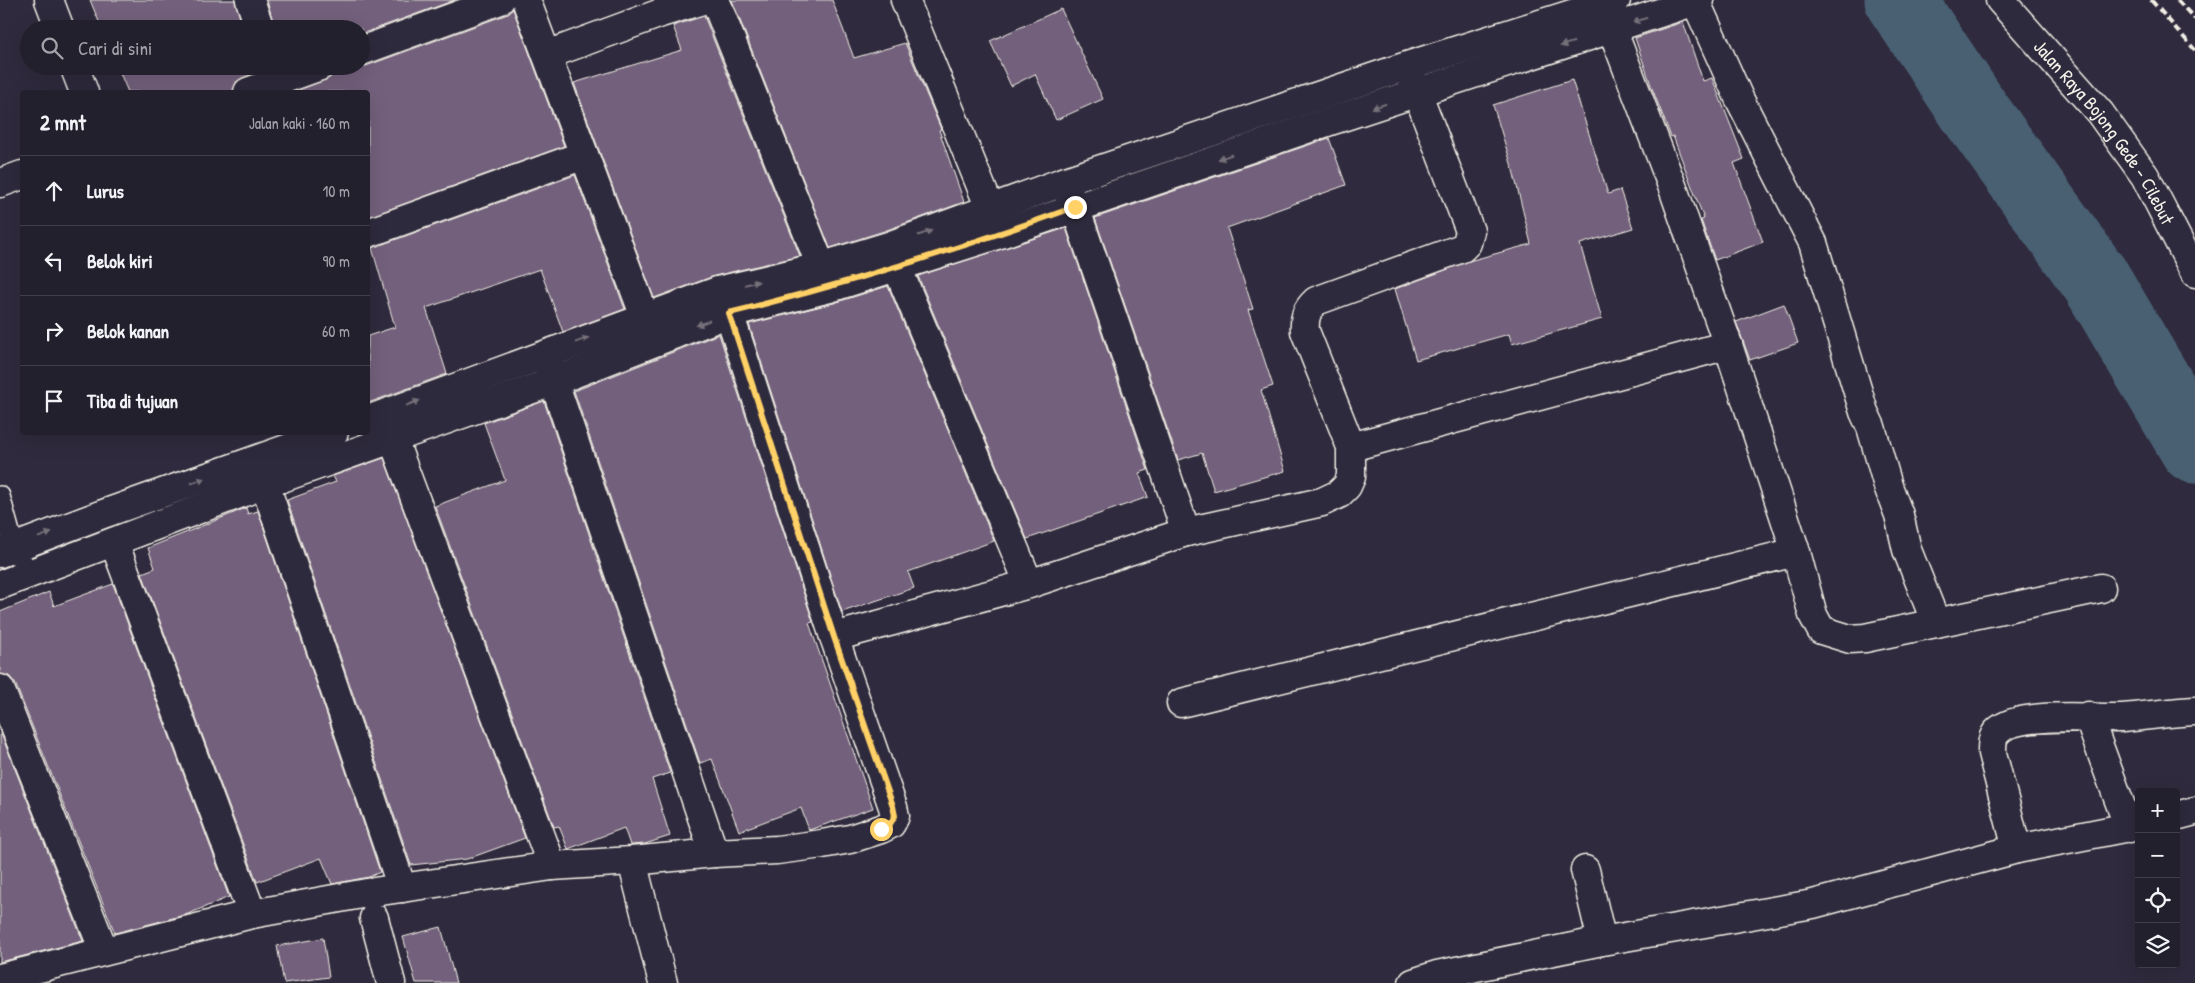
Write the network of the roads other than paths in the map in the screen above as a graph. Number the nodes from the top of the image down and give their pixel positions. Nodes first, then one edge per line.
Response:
1 (49, 0) edge
2 (250, 0) edge
3 (500, 0) edge
4 (526, 0) edge
5 (703, 0) edge
6 (715, 0) edge
7 (905, 0) edge
8 (2000, 0) edge
9 (1697, 1) edge
10 (659, 6) edge
11 (443, 10) edge
12 (1611, 11) edge
13 (57, 20) edge
14 (257, 20) edge
15 (370, 46) edge
16 (547, 55) junction
17 (1407, 66) junction
18 (77, 75) edge
19 (275, 75) edge
20 (83, 90) edge
21 (251, 90) edge
22 (1418, 94) junction
23 (584, 155) junction
24 (20, 176) edge
25 (1063, 182) junction
26 (0, 183) edge
27 (1075, 207) junction
28 (995, 222) junction
29 (370, 232) edge
30 (893, 255) junction
31 (2195, 273) edge
32 (825, 278) junction
33 (723, 302) junction
34 (650, 329) junction
35 (1728, 345) junction
36 (544, 354) junction
37 (555, 381) junction
38 (376, 417) edge
39 (331, 440) edge
40 (393, 440) junction
41 (1351, 447) junction
42 (265, 484) junction
43 (0, 496) edge
44 (1186, 532) junction
45 (114, 542) junction
46 (7, 550) edge
47 (1796, 552) junction
48 (29, 572) junction
49 (1028, 584) junction
50 (0, 585) edge
51 (2101, 588) dead end
52 (1936, 623) junction
53 (834, 637) junction
54 (0, 689) edge
55 (1181, 703) dead end
56 (2195, 711) edge
57 (2088, 716) junction
58 (2195, 811) edge
59 (2180, 815) edge
60 (2134, 826) edge
61 (2017, 849) junction
62 (714, 852) junction
63 (632, 861) junction
64 (552, 866) junction
65 (1585, 870) dead end
66 (402, 888) junction
67 (252, 914) junction
68 (374, 918) dead end
69 (1602, 941) junction
70 (104, 951) junction
71 (0, 978) edge
72 (390, 983) edge
73 (663, 983) edge
74 (1413, 983) edge

1 - 13 street
2 - 14 street
3 - 11 street
4 - 16 street
5 - 10 street
6 - 32 street
7 - 28 street
8 - 31 street, Jalan Raya Bojong Gede - Cilebut
9 -> 12 street
9 - 52 street
10 - 16 street
11 - 15 street
12 - 17 street
12 -> 22 street
12 - 35 street
16 - 23 street
17 - 22 street
17 - 25 street
18 - 20 street
19 - 21 street
22 -> 27 street
22 - 41 street
23 - 29 street
23 - 34 street
24 - 26 street
25 - 27 street
25 - 28 street
27 - 28 street
27 - 44 street
28 - 30 street
30 - 32 street
30 - 49 street
32 - 33 street
33 - 34 street
33 - 53 street
36 -> 34 street
34 - 37 street
35 - 41 street
35 - 47 street
36 - 37 street
38 -> 36 street
37 - 40 street
37 - 62 street
38 - 40 street
39 - 40 street
39 - 42 street
46 -> 39 street
40 - 64 street
41 - 44 street
42 - 45 street
42 - 66 street
43 - 46 lane
44 - 49 street
45 - 48 street
45 - 67 street
46 - 48 lane
47 - 52 street
47 - 55 street
48 - 50 street
49 - 53 street
51 - 52 street
53 - 62 street
54 - 70 street
56 - 57 street
57 - 60 street
57 - 61 street
58 - 59 street
60 - 61 street
61 - 69 street
62 - 63 street
63 - 64 street
63 - 73 street
64 - 66 street
65 - 69 street
66 - 67 street
67 - 70 street
68 - 72 street
69 - 74 street
70 - 71 street

